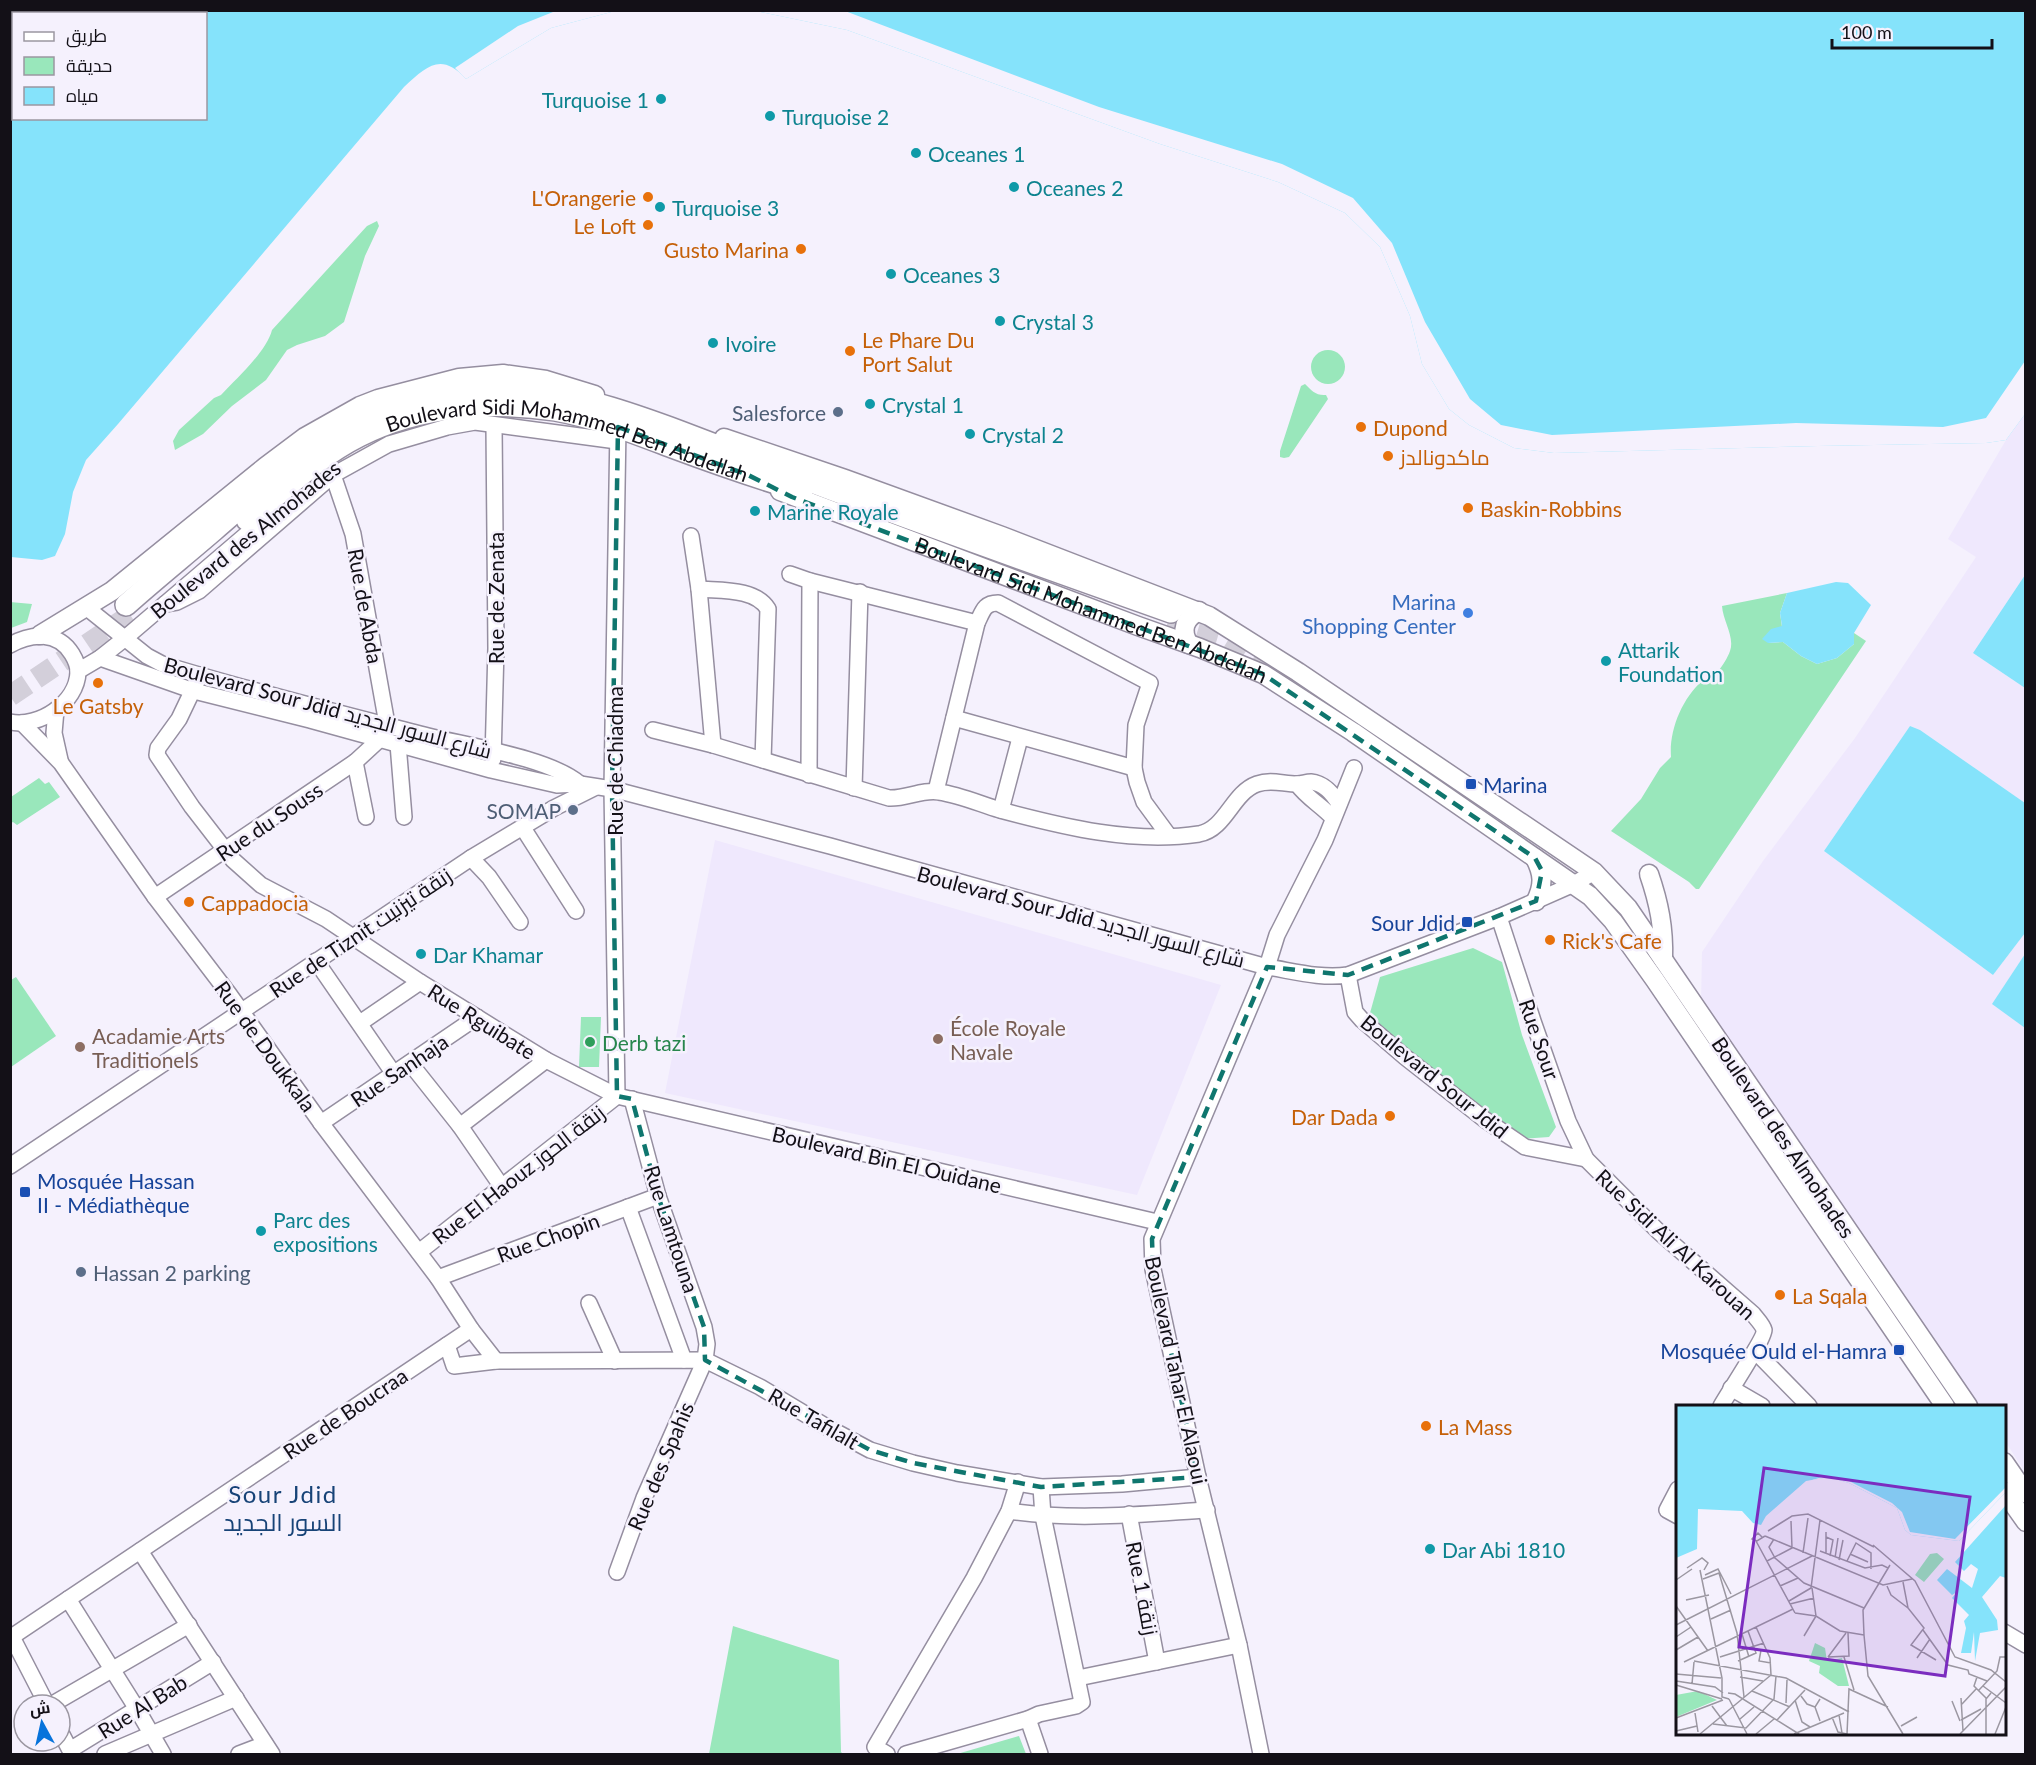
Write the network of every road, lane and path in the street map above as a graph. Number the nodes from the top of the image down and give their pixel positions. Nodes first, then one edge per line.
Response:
1 (416, 389) junction
2 (400, 403) junction
3 (493, 416) junction
4 (618, 434) junction
5 (752, 468) junction
6 (333, 475) junction
7 (691, 536) dead end
8 (790, 574) dead end
9 (810, 581) junction
10 (699, 589) junction
11 (860, 592) junction
12 (165, 604) junction
13 (87, 608) junction
14 (1204, 614) junction
15 (1169, 619) tunnel mouth
16 (977, 623) junction
17 (40, 635) junction
18 (124, 639) junction
19 (10, 645) edge
20 (1194, 646) junction
21 (100, 658) junction
22 (78, 670) junction
23 (200, 675) junction
24 (194, 691) junction
25 (56, 710) junction
26 (954, 718) junction
27 (16, 723) edge
28 (387, 724) junction
29 (653, 730) dead end
30 (1020, 738) junction
31 (380, 740) junction
32 (398, 744) junction
33 (713, 744) junction
34 (494, 751) junction
35 (763, 760) junction
36 (355, 762) junction
37 (61, 763) junction
38 (1134, 768) junction
39 (1354, 768) dead end
40 (491, 770) junction
41 (809, 775) junction
42 (580, 784) junction
43 (596, 787) junction
44 (854, 788) junction
45 (612, 789) junction
46 (936, 791) junction
47 (1001, 810) junction
48 (1336, 811) junction
49 (366, 817) dead end
50 (404, 817) dead end
51 (523, 828) junction
52 (1169, 836) junction
53 (226, 851) junction
54 (471, 858) junction
55 (1535, 858) junction
56 (1594, 872) junction
57 (1649, 874) dead end
58 (1574, 884) junction
59 (155, 897) junction
60 (1536, 901) junction
61 (576, 911) dead end
62 (1499, 917) junction
63 (520, 922) dead end
64 (353, 936) junction
65 (1663, 959) junction
66 (316, 961) junction
67 (1266, 967) junction
68 (1348, 975) junction
69 (420, 982) junction
70 (242, 1011) junction
71 (477, 1017) junction
72 (360, 1023) junction
73 (546, 1060) junction
74 (410, 1063) junction
75 (394, 1074) junction
76 (624, 1097) junction
77 (321, 1123) junction
78 (460, 1126) junction
79 (1586, 1159) junction
80 (10, 1166) edge
81 (502, 1187) junction
82 (1809, 1189) junction
83 (658, 1196) junction
84 (627, 1207) junction
85 (1157, 1222) junction
86 (419, 1252) junction
87 (438, 1278) junction
88 (589, 1302) dead end
89 (471, 1329) junction
90 (447, 1345) junction
91 (1755, 1351) junction
92 (684, 1360) junction
93 (705, 1360) junction
94 (496, 1361) junction
95 (615, 1361) junction
96 (1731, 1388) junction
97 (1722, 1405) edge
98 (1759, 1405) edge
99 (1807, 1405) edge
100 (1944, 1405) edge
101 (1967, 1405) edge
102 (2006, 1465) edge
103 (1198, 1478) junction
104 (1018, 1482) junction
105 (1041, 1486) junction
106 (2006, 1494) edge
107 (2025, 1494) edge
108 (1676, 1495) edge
109 (1207, 1509) junction
110 (1010, 1511) junction
111 (1672, 1513) edge
112 (1129, 1514) junction
113 (1043, 1516) junction
114 (2025, 1522) edge
115 (140, 1551) junction
116 (617, 1572) dead end
117 (68, 1599) junction
118 (189, 1625) junction
119 (2006, 1633) edge
120 (11, 1638) edge
121 (1239, 1645) junction
122 (2025, 1645) edge
123 (213, 1662) junction
124 (1157, 1662) junction
125 (113, 1671) junction
126 (1078, 1678) junction
127 (42, 1693) edge
128 (72, 1693) edge
129 (236, 1698) junction
130 (137, 1709) junction
131 (1028, 1719) junction
132 (152, 1734) junction
133 (268, 1749) edge
134 (72, 1751) edge
135 (881, 1751) edge
136 (105, 1755) edge
137 (163, 1755) edge
138 (239, 1755) edge
139 (906, 1755) edge
140 (1040, 1755) edge
141 (1261, 1755) edge

1 - 2 highway
1 - 13 main road, Boulevard des Almohades
1 - 14 main road, Boulevard Sidi Mohammed Ben Abdellah
2 - 3 highway, Boulevard Sidi Mohammed Ben Abdellah
2 - 5 highway, Boulevard Sidi Mohammed Ben Abdellah
3 - 4 highway, Boulevard Sidi Mohammed Ben Abdellah
3 - 6 street
3 - 12 street, Boulevard des Almohades
3 - 34 street, Rue de Zenata
4 - 5 highway, Boulevard Sidi Mohammed Ben Abdellah
4 - 45 street, Rue de Chiadma
5 - 15 highway
5 - 20 main road, Boulevard Sidi Mohammed Ben Abdellah
6 - 12 street
6 - 28 street, Rue de Abda
7 - 10 street
8 - 9 street
9 - 11 street
9 - 41 street
10 - 33 street
10 - 35 street
11 - 16 street
11 - 44 street
12 - 18 street, Boulevard des Almohades
13 - 17 main road, Boulevard des Almohades
13 - 18 street, Boulevard Sour Jdid شارع السور الجديد
14 - 20 main road
14 - 20 main road
14 - 56 main road, Boulevard Sidi Mohammed Ben Abdellah
16 - 26 street
16 - 38 street
17 - 19 street
17 - 22 street
18 - 21 street, Boulevard des Almohades
18 - 23 street, Boulevard Sour Jdid شارع السور الجديد
20 - 55 main road, Boulevard Sidi Mohammed Ben Abdellah
21 - 22 street, Boulevard des Almohades
21 - 24 street, Boulevard Sour Jdid شارع السور الجديد
22 - 25 street
23 - 24 street
23 - 28 street, Boulevard Sour Jdid شارع السور الجديد
24 - 31 street, Boulevard Sour Jdid شارع السور الجديد
24 - 53 street, Rue Rguibate
25 - 27 street
25 - 37 street, Rue de Doukkala
26 - 30 street
26 - 46 street
27 - 37 street, Rue de Doukkala
28 - 31 street
28 - 34 street, Boulevard Sour Jdid شارع السور الجديد
29 - 33 street
30 - 38 street
30 - 47 street
31 - 32 street, Boulevard Sour Jdid شارع السور الجديد
31 - 36 street, Rue du Souss
32 - 40 street, Boulevard Sour Jdid شارع السور الجديد
32 - 50 street
33 - 35 street
34 - 40 street, Rue de Zenata
34 - 42 street, Boulevard Sour Jdid شارع السور الجديد
35 - 41 street
36 - 49 street
36 - 53 street, Rue du Souss
37 - 59 street, Rue de Doukkala
38 - 52 street
39 - 48 street, Boulevard Tahar El Alaoui
40 - 42 street, Boulevard Sour Jdid شارع السور الجديد
41 - 44 street
42 - 43 street, Boulevard Sour Jdid شارع السور الجديد
43 - 45 street, Boulevard Sour Jdid شارع السور الجديد
43 - 51 street, Rue de Tiznit زنقة تيزنيت
44 - 46 street
45 - 67 street, Boulevard Sour Jdid شارع السور الجديد
45 - 76 street, Rue de Chiadma
46 - 47 street
47 - 52 street
48 - 52 street
48 - 67 street, Boulevard Tahar El Alaoui
51 - 54 street, Rue de Tiznit زنقة تيزنيت
51 - 61 street
53 - 59 street, Rue du Souss
53 - 64 street, Rue Rguibate
54 - 63 street
54 - 64 street, Rue de Tiznit زنقة تيزنيت
55 - 58 main road, Boulevard Sidi Mohammed Ben Abdellah
55 - 60 main road
56 - 58 street, Boulevard Sour Jdid شارع السور الجديد
56 - 65 main road, Boulevard des Almohades
57 - 65 main road
58 - 60 street, Boulevard Sour Jdid شارع السور الجديد
58 - 82 main road, Boulevard des Almohades
59 - 70 street, Rue de Doukkala
60 - 62 street, Boulevard Sour Jdid شارع السور الجديد
62 - 68 street, Boulevard Sour Jdid شارع السور الجديد
62 - 79 street, Rue Sour
64 - 66 street, Rue de Tiznit زنقة تيزنيت
64 - 69 street, Rue Rguibate
65 - 82 main road, Boulevard des Almohades
66 - 70 street, Rue de Tiznit زنقة تيزنيت
66 - 72 street
67 - 68 street, Boulevard Sour Jdid شارع السور الجديد
67 - 85 street, Boulevard Tahar El Alaoui
68 - 79 street, Boulevard Sour Jdid
69 - 71 street, Rue Rguibate
69 - 72 street
70 - 77 street, Rue de Doukkala
70 - 80 street, Rue de Tiznit زنقة تيزنيت
71 - 73 street, Rue Rguibate
71 - 74 street, Rue Sanhaja
72 - 75 street
73 - 76 street, Rue Rguibate
73 - 78 street
74 - 75 street, Rue Sanhaja
74 - 78 street
75 - 77 street, Rue Sanhaja
76 - 81 street, Rue El Haouz زنقة الحوز
76 - 83 street, Rue Lamtouna
76 - 85 street, Boulevard Bin El Ouidane
77 - 86 street, Rue de Doukkala
78 - 81 street
79 - 91 street, Rue Sidi Ali Al Karouan
81 - 86 street, Rue El Haouz زنقة الحوز
82 - 100 main road, Boulevard des Almohades
82 - 101 main road, Boulevard des Almohades
83 - 84 street, Rue Chopin
83 - 93 street, Rue Lamtouna
84 - 87 street, Rue Chopin
84 - 92 street
85 - 103 street, Boulevard Tahar El Alaoui
86 - 87 street, Rue de Doukkala
87 - 89 street, Rue de Doukkala
88 - 95 street
89 - 90 street, Rue de Boucraa
89 - 94 street, Rue de Doukkala
90 - 94 street, Rue Tafilalt
90 - 115 street, Rue de Boucraa
91 - 96 street
91 - 99 street
92 - 93 street, Rue Tafilalt
92 - 95 street, Rue Tafilalt
93 - 104 street, Rue Tafilalt
93 - 116 street, Rue des Spahis
94 - 95 street, Rue Tafilalt
96 - 97 street
96 - 98 street
102 - 107 main road
103 - 105 street, Rue Tafilalt
103 - 109 street, Boulevard Tahar El Alaoui
104 - 105 street, Rue Tafilalt
104 - 110 street
105 - 113 street
106 - 114 main road
108 - 111 street
109 - 112 street
109 - 121 street, Boulevard Tahar El Alaoui
110 - 113 street
110 - 135 street
112 - 113 street
112 - 124 street, Rue 1 زنقة
113 - 126 street
115 - 117 street, Rue de Boucraa
115 - 118 street
117 - 120 street, Rue de Boucraa
117 - 125 street
118 - 123 street
118 - 125 street
119 - 122 street
120 - 127 street
121 - 124 street
121 - 141 street, Boulevard Tahar El Alaoui
123 - 129 street
123 - 130 street, Rue Al Bab
124 - 126 street
125 - 128 street
125 - 130 street
126 - 131 street
129 - 132 street
129 - 133 street
130 - 132 street
130 - 134 street, Rue Al Bab
131 - 139 street
131 - 140 street
132 - 136 street
132 - 137 street
133 - 138 street

